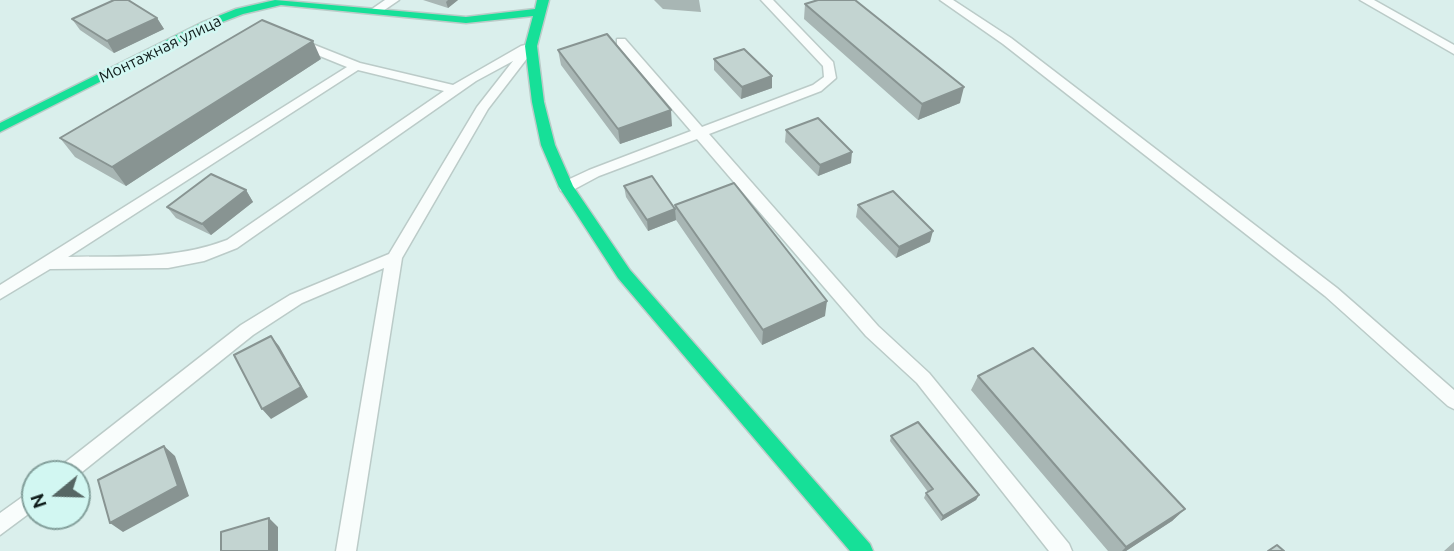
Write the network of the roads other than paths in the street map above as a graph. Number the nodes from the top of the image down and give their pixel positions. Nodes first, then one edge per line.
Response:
1 (393, 0) edge
2 (767, 0) edge
3 (946, 0) edge
4 (1366, 0) edge
5 (541, 6) edge
6 (376, 11) junction
7 (283, 36) edge
8 (621, 42) dead end
9 (531, 46) junction
10 (1454, 50) edge
11 (356, 65) junction
12 (456, 90) junction
13 (0, 128) edge
14 (701, 134) junction
15 (566, 187) junction
16 (394, 258) junction
17 (47, 263) junction
18 (0, 293) edge
19 (1454, 401) edge
20 (83, 460) edge
21 (21, 508) edge
22 (0, 525) edge
23 (346, 551) edge
24 (863, 551) edge
25 (1062, 551) edge

1 - 6 lane
2 - 14 lane
3 - 19 lane
4 - 10 lane
5 - 6 street, Монтажная улица
5 - 9 street
6 - 13 street, Монтажная улица
7 - 11 lane
8 - 14 lane
9 - 12 lane
9 - 15 street
9 - 16 lane
11 - 12 lane
11 - 17 lane
12 - 17 lane
14 - 15 lane
14 - 25 lane
15 - 24 street
16 - 20 lane
16 - 23 lane
17 - 18 lane
21 - 22 lane

